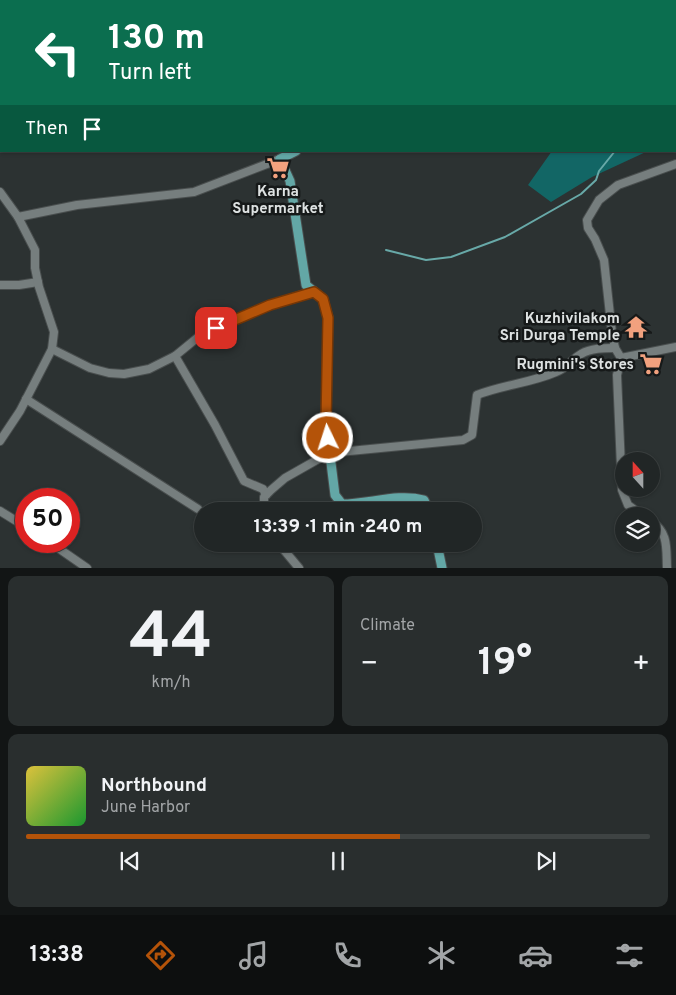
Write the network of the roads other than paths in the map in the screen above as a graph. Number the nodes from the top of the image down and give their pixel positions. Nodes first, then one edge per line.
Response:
1 (294, 152) edge
2 (280, 159) junction
3 (676, 164) edge
4 (0, 192) edge
5 (18, 217) junction
6 (38, 282) junction
7 (0, 285) edge
8 (314, 292) junction
9 (676, 347) edge
10 (615, 348) junction
11 (52, 349) junction
12 (176, 356) junction
13 (621, 358) junction
14 (26, 399) junction
15 (0, 441) edge
16 (330, 453) junction
17 (266, 495) junction
18 (265, 502) edge
19 (340, 502) edge
20 (375, 502) edge
21 (425, 502) edge
22 (194, 507) edge
23 (631, 507) edge
24 (0, 511) edge
25 (15, 520) edge
26 (660, 527) edge
27 (286, 552) edge
28 (438, 552) edge
29 (65, 553) edge
30 (87, 568) edge
31 (299, 568) edge
32 (442, 568) edge
33 (667, 568) edge

1 - 2 main road
2 - 5 street
2 - 8 main road
3 - 10 street
4 - 5 street
5 - 6 street
6 - 7 street
6 - 11 street
8 - 12 street
8 - 16 main road
9 - 13 street
10 - 13 street
10 - 16 street
11 - 12 street
11 - 14 street
12 - 17 street
13 - 23 street
14 - 15 street
14 - 22 street
16 - 17 street
16 - 19 main road
17 - 18 street
20 - 21 main road
24 - 25 street
26 - 33 street
27 - 31 street
28 - 32 main road
29 - 30 street

